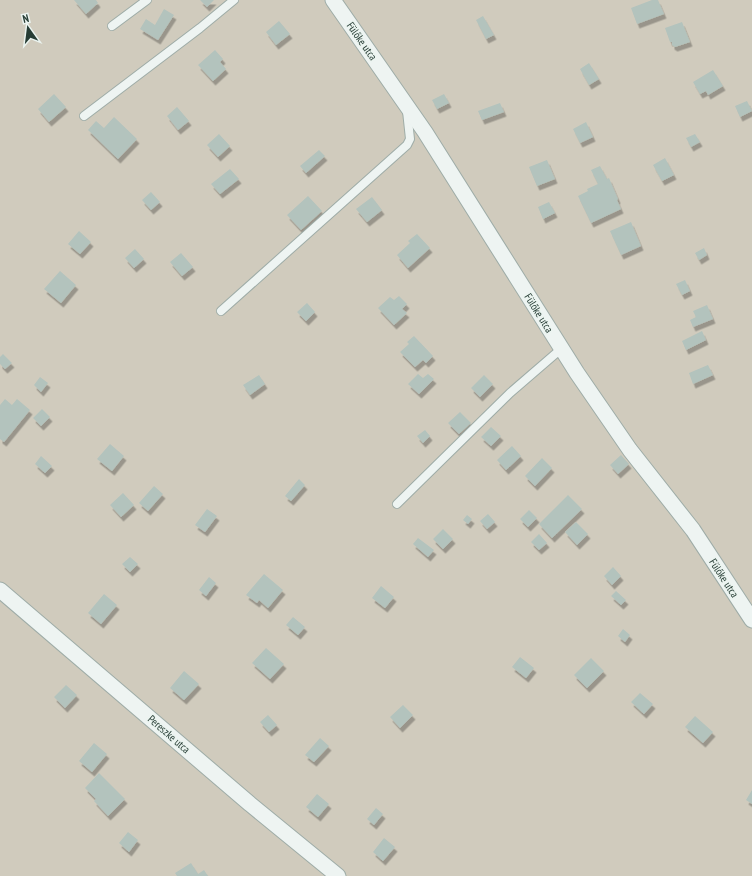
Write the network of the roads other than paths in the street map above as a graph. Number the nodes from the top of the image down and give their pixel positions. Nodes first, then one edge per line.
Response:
1 (147, 0) edge
2 (234, 0) edge
3 (333, 0) edge
4 (112, 26) dead end
5 (407, 104) junction
6 (84, 116) dead end
7 (221, 311) dead end
8 (561, 349) junction
9 (397, 504) dead end
10 (0, 590) edge
11 (752, 620) edge
12 (338, 876) edge

1 - 4 lane
2 - 6 lane
3 - 5 street, Fülőke utca
5 - 7 lane
5 - 8 street, Fülőke utca
8 - 9 lane
8 - 11 street, Fülőke utca
10 - 12 street, Pereszke utca

